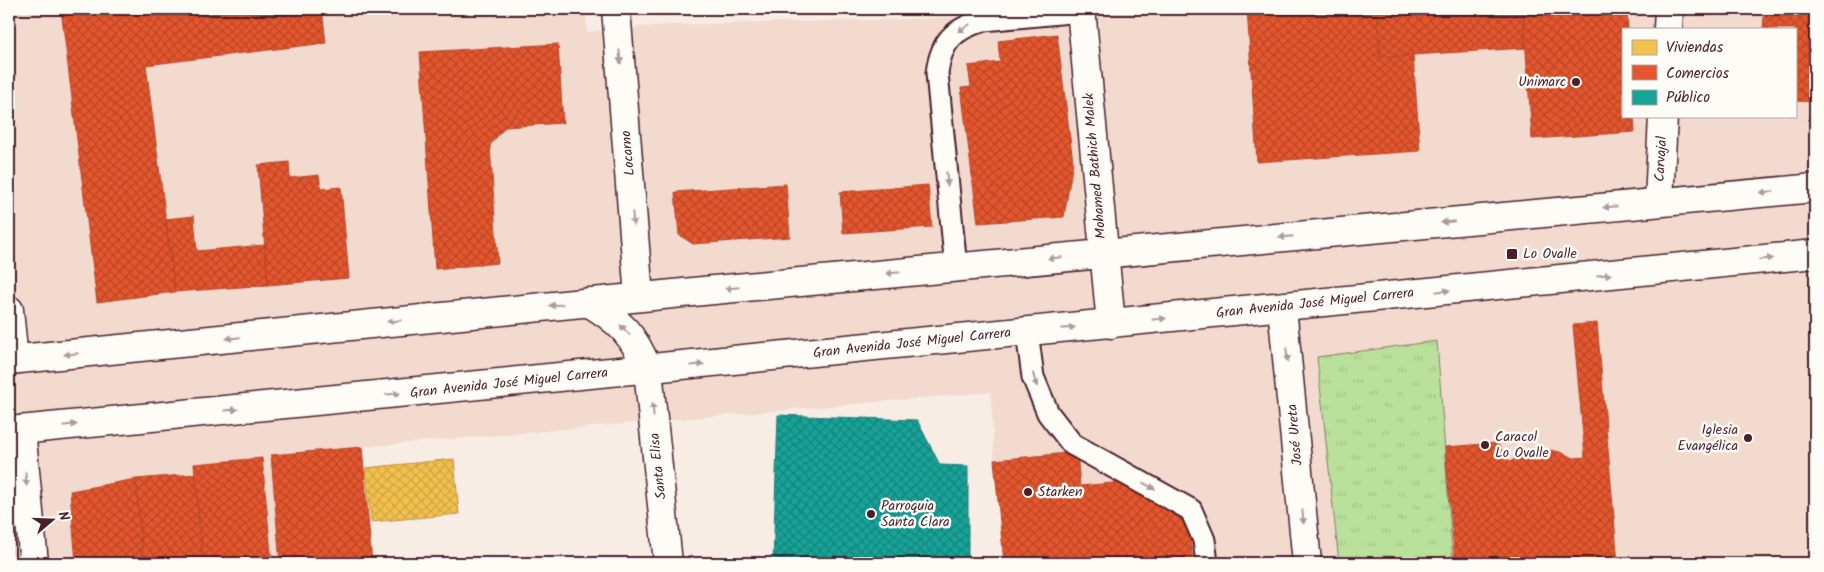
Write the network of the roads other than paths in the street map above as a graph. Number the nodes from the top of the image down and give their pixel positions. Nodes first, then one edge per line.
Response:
1 (616, 9) edge
2 (1669, 9) edge
3 (1081, 10) edge
4 (1668, 28) edge
5 (1663, 118) edge
6 (1815, 188) edge
7 (1659, 202) junction
8 (1104, 254) junction
9 (1815, 254) edge
10 (956, 268) junction
11 (640, 297) junction
12 (588, 302) junction
13 (1282, 307) junction
14 (9, 310) edge
15 (1110, 324) junction
16 (1027, 332) junction
17 (11, 360) edge
18 (648, 370) junction
19 (15, 431) edge
20 (34, 563) edge
21 (668, 563) edge
22 (1207, 563) edge
23 (1307, 563) edge

1 -> 11 main road, Locarno
2 - 4 main road
3 - 8 main road, Mohamed Bathich Malek
3 -> 10 lane
5 - 7 main road, Carvajal
6 -> 7 main road
7 -> 8 main road
8 -> 10 main road
8 - 15 main road, Mohamed Bathich Malek
13 -> 9 main road, Gran Avenida José Miguel Carrera
10 -> 11 main road
11 - 12 main road
12 -> 17 main road
18 -> 12 main road, Santa Elisa
15 -> 13 main road, Gran Avenida José Miguel Carrera
13 -> 23 main road, José Ureta
14 - 17 main road
16 -> 15 main road, Gran Avenida José Miguel Carrera
18 -> 16 main road, Gran Avenida José Miguel Carrera
16 -> 22 lane
19 -> 18 main road, Gran Avenida José Miguel Carrera
21 -> 18 main road, Santa Elisa
19 -> 20 main road

